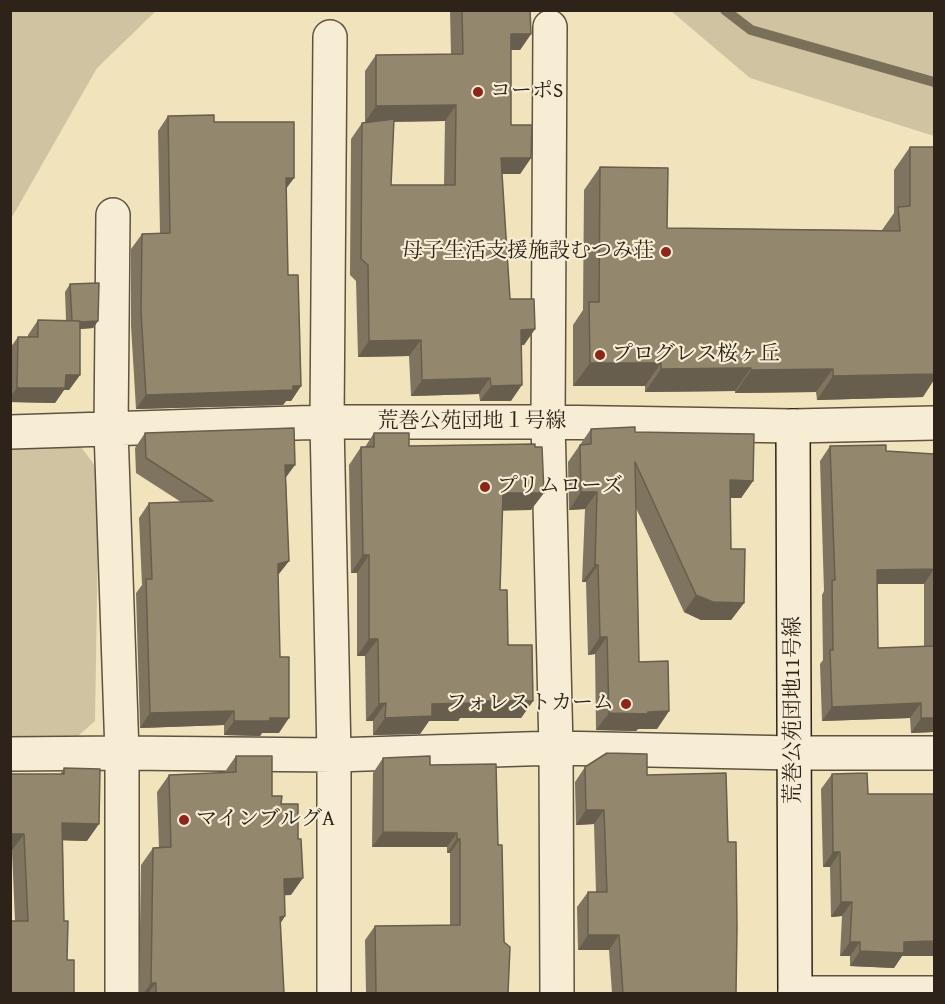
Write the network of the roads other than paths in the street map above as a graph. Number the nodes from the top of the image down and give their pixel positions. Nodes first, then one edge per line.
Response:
1 (550, 27) dead end
2 (330, 37) dead end
3 (113, 215) dead end
4 (327, 422) junction
5 (548, 422) junction
6 (934, 423) edge
7 (793, 426) junction
8 (111, 429) junction
9 (10, 432) edge
10 (556, 748) junction
11 (122, 753) junction
12 (794, 753) junction
13 (934, 753) edge
14 (10, 754) edge
15 (334, 755) junction
16 (122, 993) edge
17 (334, 993) edge
18 (557, 993) edge
19 (795, 993) edge
20 (934, 993) edge

1 - 5 street
2 - 4 street
3 - 8 street
4 - 5 street, 荒巻公苑団地１号線
4 - 8 street, 荒巻公苑団地１号線
4 - 15 street
5 - 7 street, 荒巻公苑団地１号線
5 - 10 street
6 - 7 street, 荒巻公苑団地１号線
7 - 12 street, 荒巻公苑団地11号線
8 - 9 street, 荒巻公苑団地１号線
8 - 11 street
10 - 12 street
10 - 15 street
10 - 18 street
11 - 14 street
11 - 15 street
11 - 16 street
12 - 13 street
12 - 19 street, 荒巻公苑団地11号線
15 - 17 street
19 - 20 street

